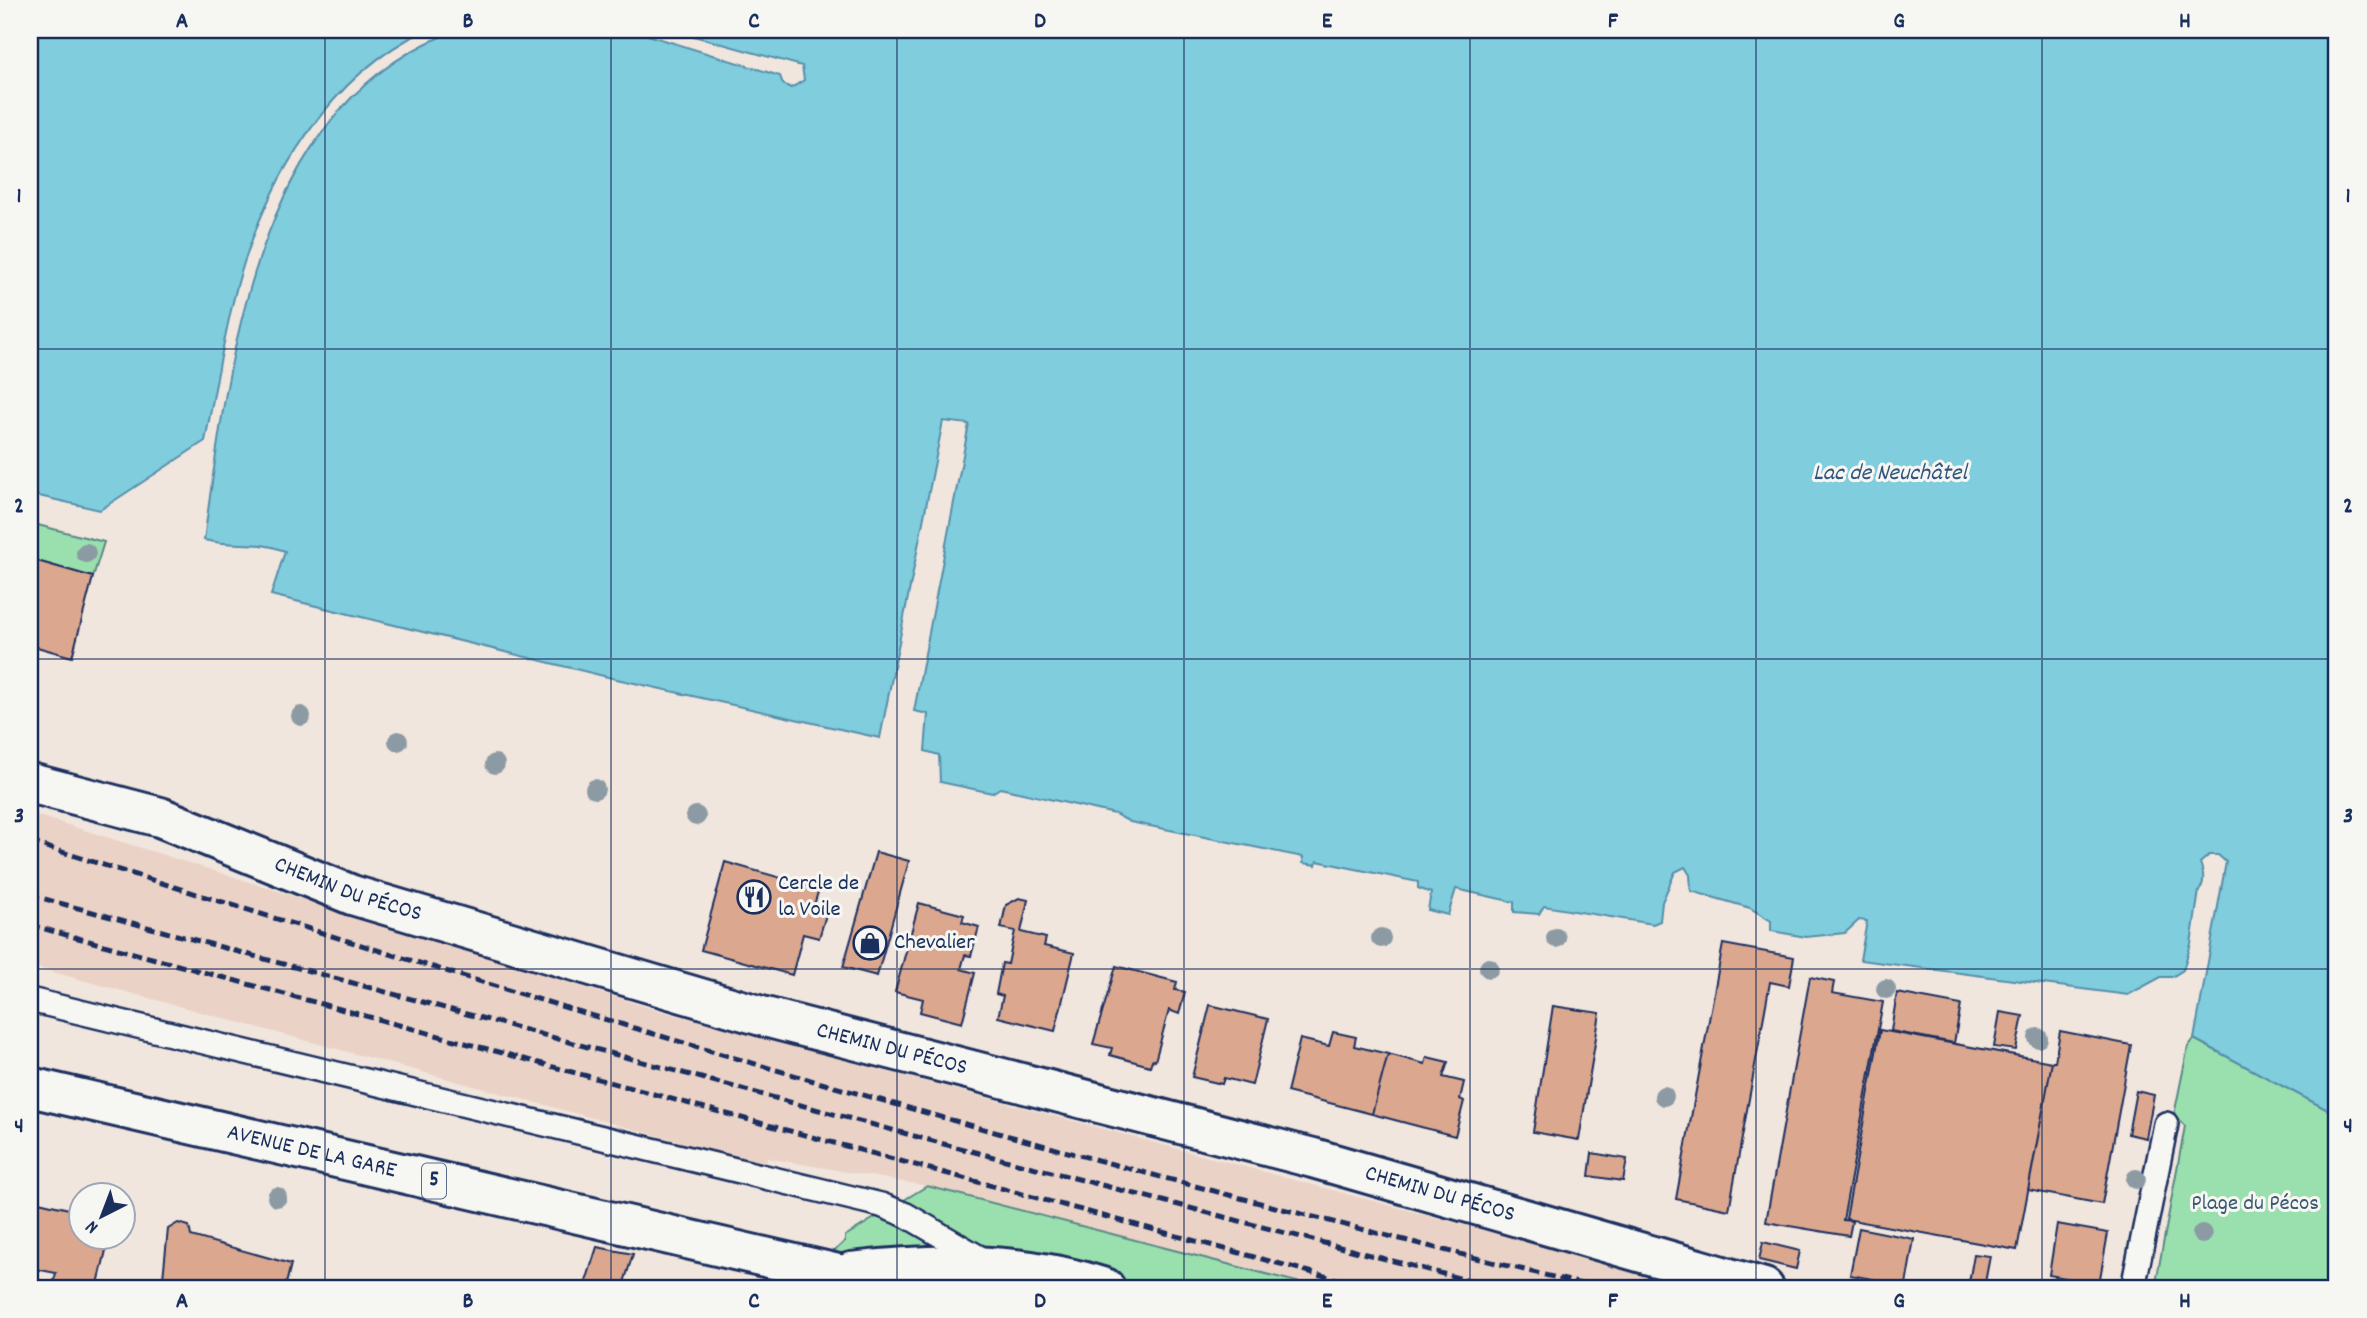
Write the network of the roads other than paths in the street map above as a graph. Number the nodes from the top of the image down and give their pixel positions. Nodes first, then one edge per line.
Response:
1 (30, 783) edge
2 (30, 1000) edge
3 (30, 1087) edge
4 (2166, 1124) dead end
5 (990, 1265) junction
6 (838, 1274) junction
7 (1037, 1281) edge
8 (887, 1288) edge
9 (1105, 1288) edge
10 (1764, 1288) edge
11 (2133, 1288) edge

1 - 10 street, CHEMIN DU PÉCOS
2 - 5 lane
3 - 6 street, AVENUE DE LA GARE / 5
4 - 11 lane
5 - 6 street, AVENUE DE LA GARE / 5
5 - 7 street, AVENUE DE LA GARE / 5
6 - 8 street, AVENUE DE LA GARE / 5
7 - 9 street, AVENUE DE LA GARE / 5

